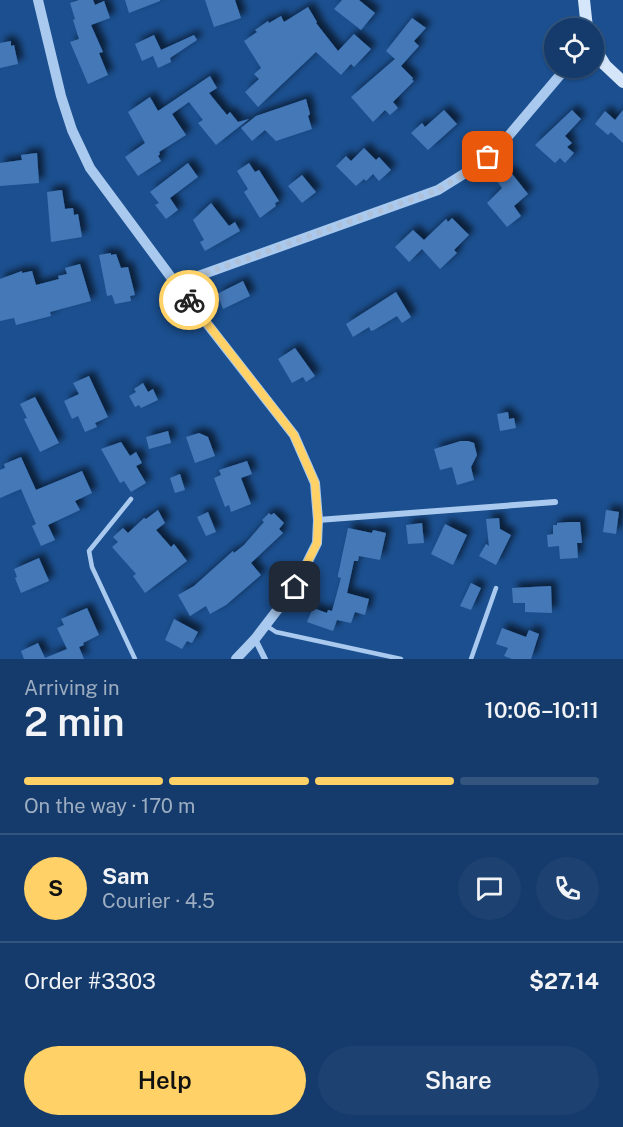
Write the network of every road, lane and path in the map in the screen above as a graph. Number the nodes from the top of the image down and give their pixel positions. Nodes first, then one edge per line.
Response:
1 (38, 0) edge
2 (584, 0) edge
3 (586, 18) edge
4 (604, 63) edge
5 (558, 78) edge
6 (623, 82) edge
7 (176, 284) junction
8 (131, 499) dead end
9 (555, 502) dead end
10 (318, 520) junction
11 (496, 588) dead end
12 (266, 626) junction
13 (255, 639) junction
14 (135, 659) edge
15 (236, 659) edge
16 (265, 659) edge
17 (401, 659) edge
18 (471, 659) edge

1 - 7 street
2 - 3 main road
4 - 6 main road
5 - 7 street
7 - 10 street
8 - 14 lane
9 - 10 street
10 - 12 street
11 - 18 lane
12 - 13 street
12 - 17 lane
13 - 15 street
13 - 16 street

